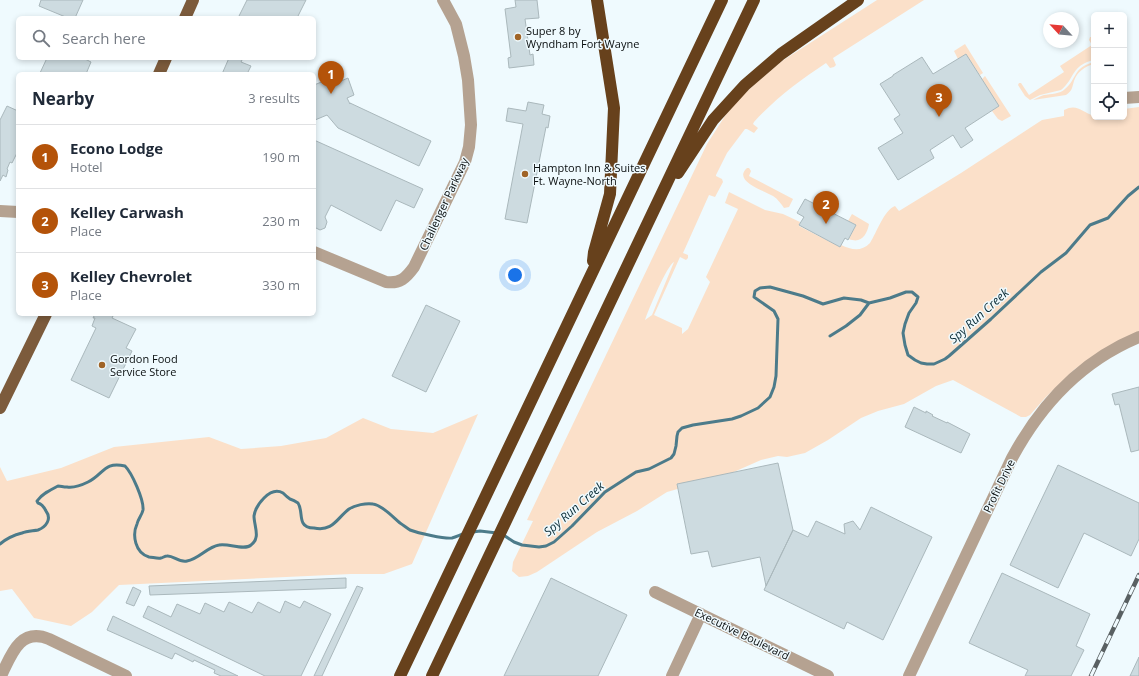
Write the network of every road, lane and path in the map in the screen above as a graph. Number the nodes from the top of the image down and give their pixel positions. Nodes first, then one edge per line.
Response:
1 (193, 0) edge
2 (443, 0) edge
3 (596, 0) edge
4 (722, 0) edge
5 (754, 0) edge
6 (858, 0) edge
7 (186, 16) edge
8 (165, 60) edge
9 (160, 72) edge
10 (1139, 97) edge
11 (1127, 98) edge
12 (0, 211) edge
13 (16, 212) edge
14 (652, 212) junction
15 (316, 253) edge
16 (590, 276) junction
17 (45, 316) edge
18 (1139, 337) edge
19 (0, 408) edge
20 (655, 592) dead end
21 (701, 614) junction
22 (1, 676) edge
23 (126, 676) edge
24 (400, 676) edge
25 (432, 676) edge
26 (672, 676) edge
27 (828, 676) edge
28 (909, 676) edge

1 - 7 main road
2 - 15 street, Challenger Parkway
3 - 16 highway
4 - 16 highway
5 - 14 highway
6 - 14 highway
8 - 9 main road
10 - 11 street
12 - 13 street
14 - 25 highway
16 - 24 highway
17 - 19 main road
18 - 28 street, Profit Drive
20 - 21 street, Executive Boulevard
21 - 26 street
21 - 27 street, Executive Boulevard
22 - 23 street

